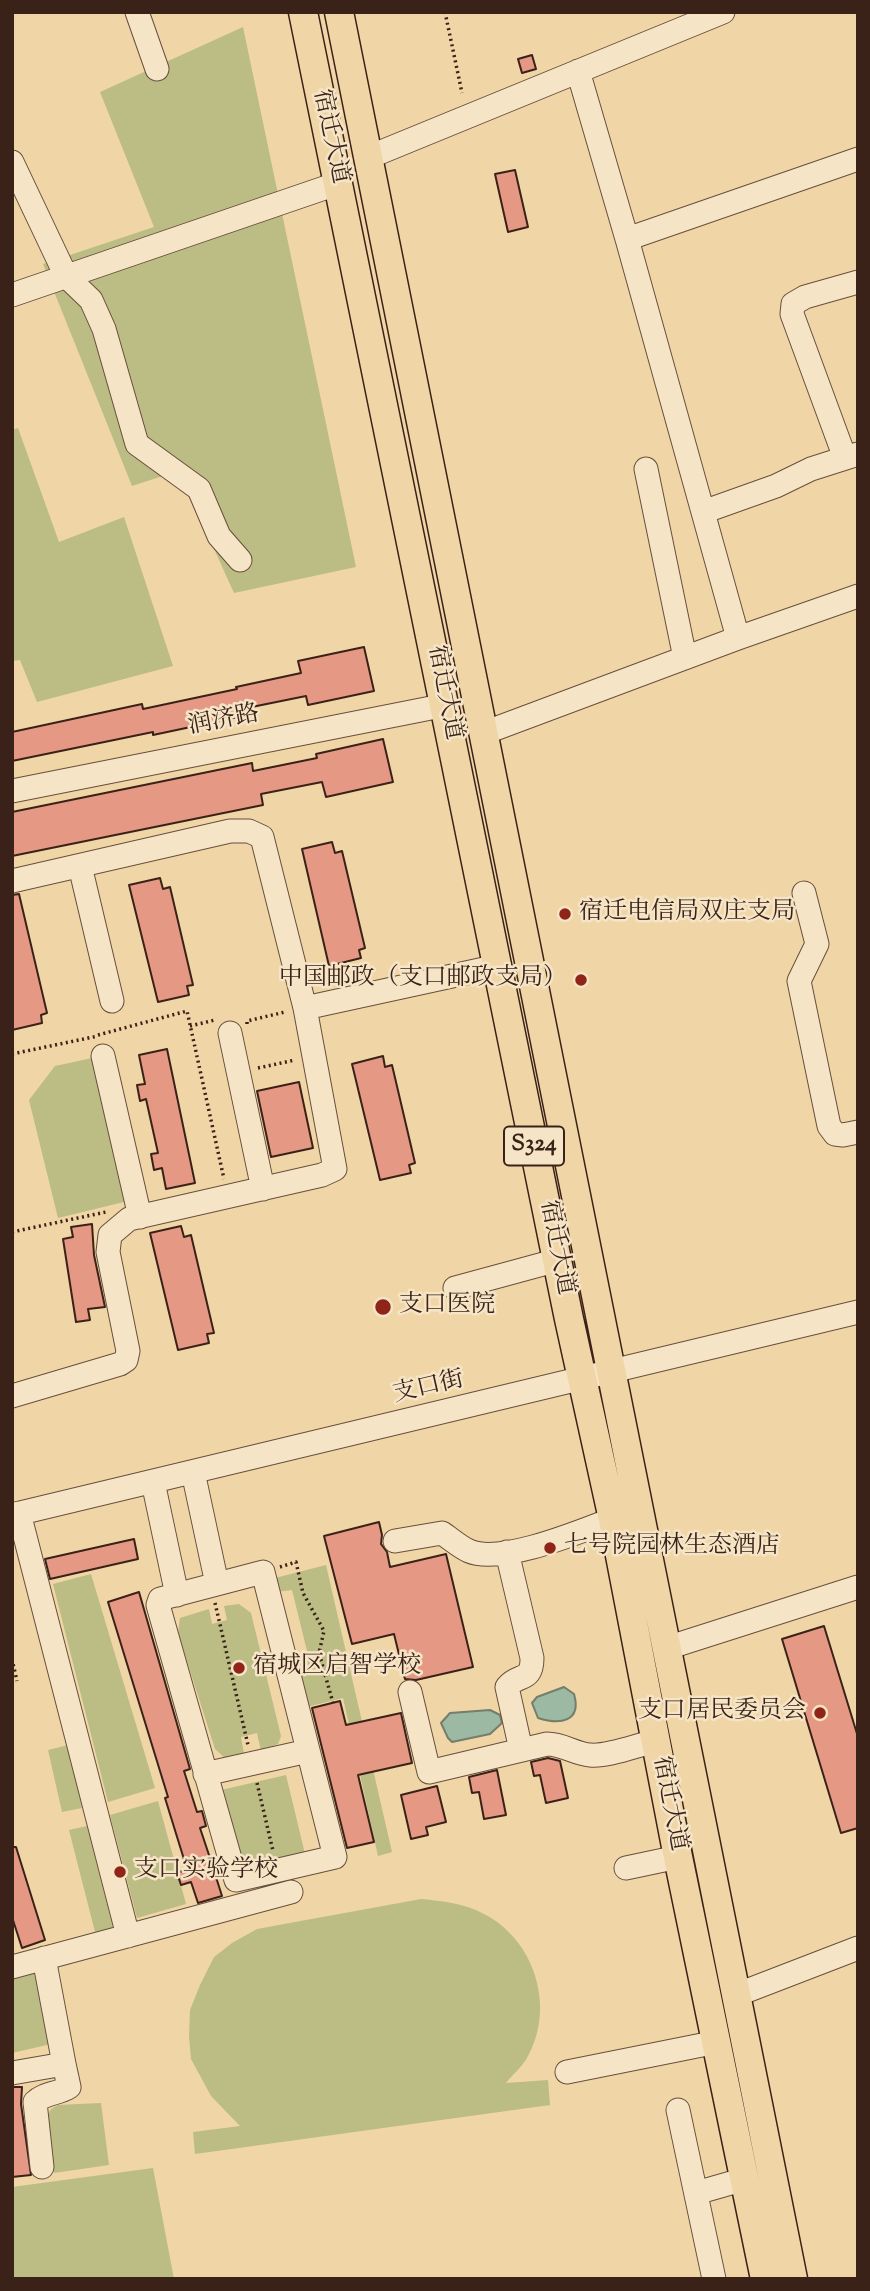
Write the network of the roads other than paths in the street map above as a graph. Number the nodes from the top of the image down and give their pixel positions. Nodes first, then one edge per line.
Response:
1 (137, 12) edge
2 (303, 12) edge
3 (339, 12) edge
4 (723, 12) edge
5 (157, 69) dead end
6 (578, 71) junction
7 (369, 157) junction
8 (858, 159) edge
9 (12, 162) edge
10 (339, 183) junction
11 (627, 239) junction
12 (66, 276) junction
13 (858, 282) edge
14 (12, 295) edge
15 (851, 456) edge
16 (646, 469) dead end
17 (703, 512) junction
18 (240, 561) dead end
19 (858, 596) edge
20 (738, 638) junction
21 (685, 658) junction
22 (446, 705) junction
23 (484, 733) junction
24 (12, 791) edge
25 (80, 866) junction
26 (12, 881) edge
27 (804, 893) dead end
28 (498, 966) junction
29 (112, 1001) dead end
30 (305, 1008) junction
31 (240, 1033) road end
32 (101, 1046) road end
33 (858, 1132) edge
34 (263, 1189) junction
35 (139, 1211) junction
36 (558, 1260) junction
37 (455, 1288) dead end
38 (858, 1312) edge
39 (612, 1372) junction
40 (583, 1379) junction
41 (12, 1396) edge
42 (193, 1472) junction
43 (153, 1482) junction
44 (16, 1514) edge
45 (613, 1519) junction
46 (396, 1542) dead end
47 (507, 1552) junction
48 (214, 1585) junction
49 (858, 1587) edge
50 (177, 1595) junction
51 (667, 1647) junction
52 (410, 1692) dead end
53 (656, 1741) junction
54 (521, 1750) junction
55 (308, 1751) junction
56 (205, 1774) junction
57 (678, 1857) junction
58 (626, 1868) dead end
59 (291, 1892) dead end
60 (128, 1936) junction
61 (858, 1948) edge
62 (44, 1958) junction
63 (12, 1967) edge
64 (736, 1996) junction
65 (717, 2042) junction
66 (64, 2064) junction
67 (12, 2073) edge
68 (567, 2073) dead end
69 (678, 2110) dead end
70 (43, 2167) dead end
71 (745, 2179) junction
72 (696, 2193) junction
73 (714, 2279) edge
74 (765, 2279) edge
75 (793, 2279) edge

1 - 5 street
2 - 10 main road, 宿迁大道 / S324
3 - 7 main road, 宿迁大道 / S324
4 - 6 street
6 - 7 street
6 - 11 street
7 - 23 main road, 宿迁大道 / S324
8 - 11 street
9 - 12 street
10 - 12 street
10 - 22 main road, 宿迁大道 / S324
11 - 17 street
12 - 14 street
12 - 18 street
13 - 15 street
15 - 17 street
16 - 21 street
17 - 20 street
19 - 20 street
20 - 21 street
21 - 23 street
22 - 24 street, 润济路
22 - 28 main road, 宿迁大道 / S324
23 - 39 main road, 宿迁大道 / S324
25 - 26 street
25 - 29 street
25 - 30 street
27 - 33 street
28 - 30 street
28 - 36 main road, 宿迁大道 / S324
30 - 34 street
31 - 34 street
32 - 35 street
34 - 35 street
35 - 41 street
36 - 37 street
36 - 40 main road, 宿迁大道 / S324
38 - 39 street, 支口街
39 - 40 street, 支口街
39 - 51 main road, 宿迁大道 / S324
40 - 42 street, 支口街
40 - 45 main road, 宿迁大道 / S324
42 - 43 street, 支口街
42 - 48 street
43 - 44 street, 支口街
43 - 50 street
44 - 60 street
45 - 47 street
45 - 53 main road, 宿迁大道 / S324
46 - 47 street
47 - 54 street
48 - 50 street
48 - 55 street
49 - 51 street
50 - 56 street
51 - 64 main road, 宿迁大道 / S324
52 - 54 street
53 - 54 street
53 - 57 main road, 宿迁大道 / S324
55 - 56 street
55 - 56 street
57 - 58 street
57 - 65 main road, 宿迁大道 / S324
59 - 60 street
60 - 62 street
61 - 64 street
62 - 63 street
62 - 66 street
64 - 75 main road, 宿迁大道 / S324
65 - 68 street
65 - 71 main road, 宿迁大道 / S324
66 - 67 street
66 - 70 street
69 - 72 street
71 - 72 street
71 - 74 main road, 宿迁大道 / S324
72 - 73 street

